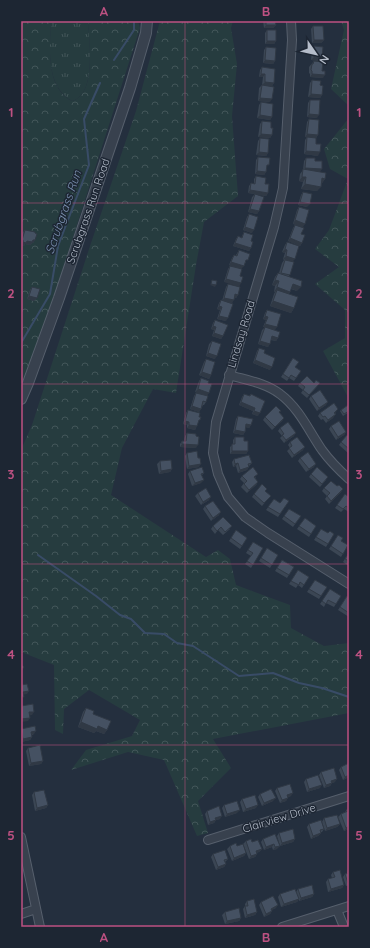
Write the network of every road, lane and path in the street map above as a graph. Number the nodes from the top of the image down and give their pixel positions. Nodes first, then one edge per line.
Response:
1 (147, 21) edge
2 (291, 21) edge
3 (229, 375) junction
4 (21, 399) edge
5 (349, 479) edge
6 (349, 584) edge
7 (349, 796) edge
8 (21, 837) edge
9 (208, 840) dead end
10 (349, 906) edge
11 (36, 909) junction
12 (337, 910) junction
13 (21, 914) edge
14 (40, 927) edge
15 (282, 927) edge
16 (344, 927) edge

1 - 4 street, Scrubgrass Run Road
2 - 3 street, Lindsay Road
3 - 5 street
3 - 6 street, Lindsay Road
7 - 9 street, Clairview Drive
8 - 11 street
10 - 12 street
11 - 13 street
11 - 14 street
12 - 15 street
12 - 16 street

